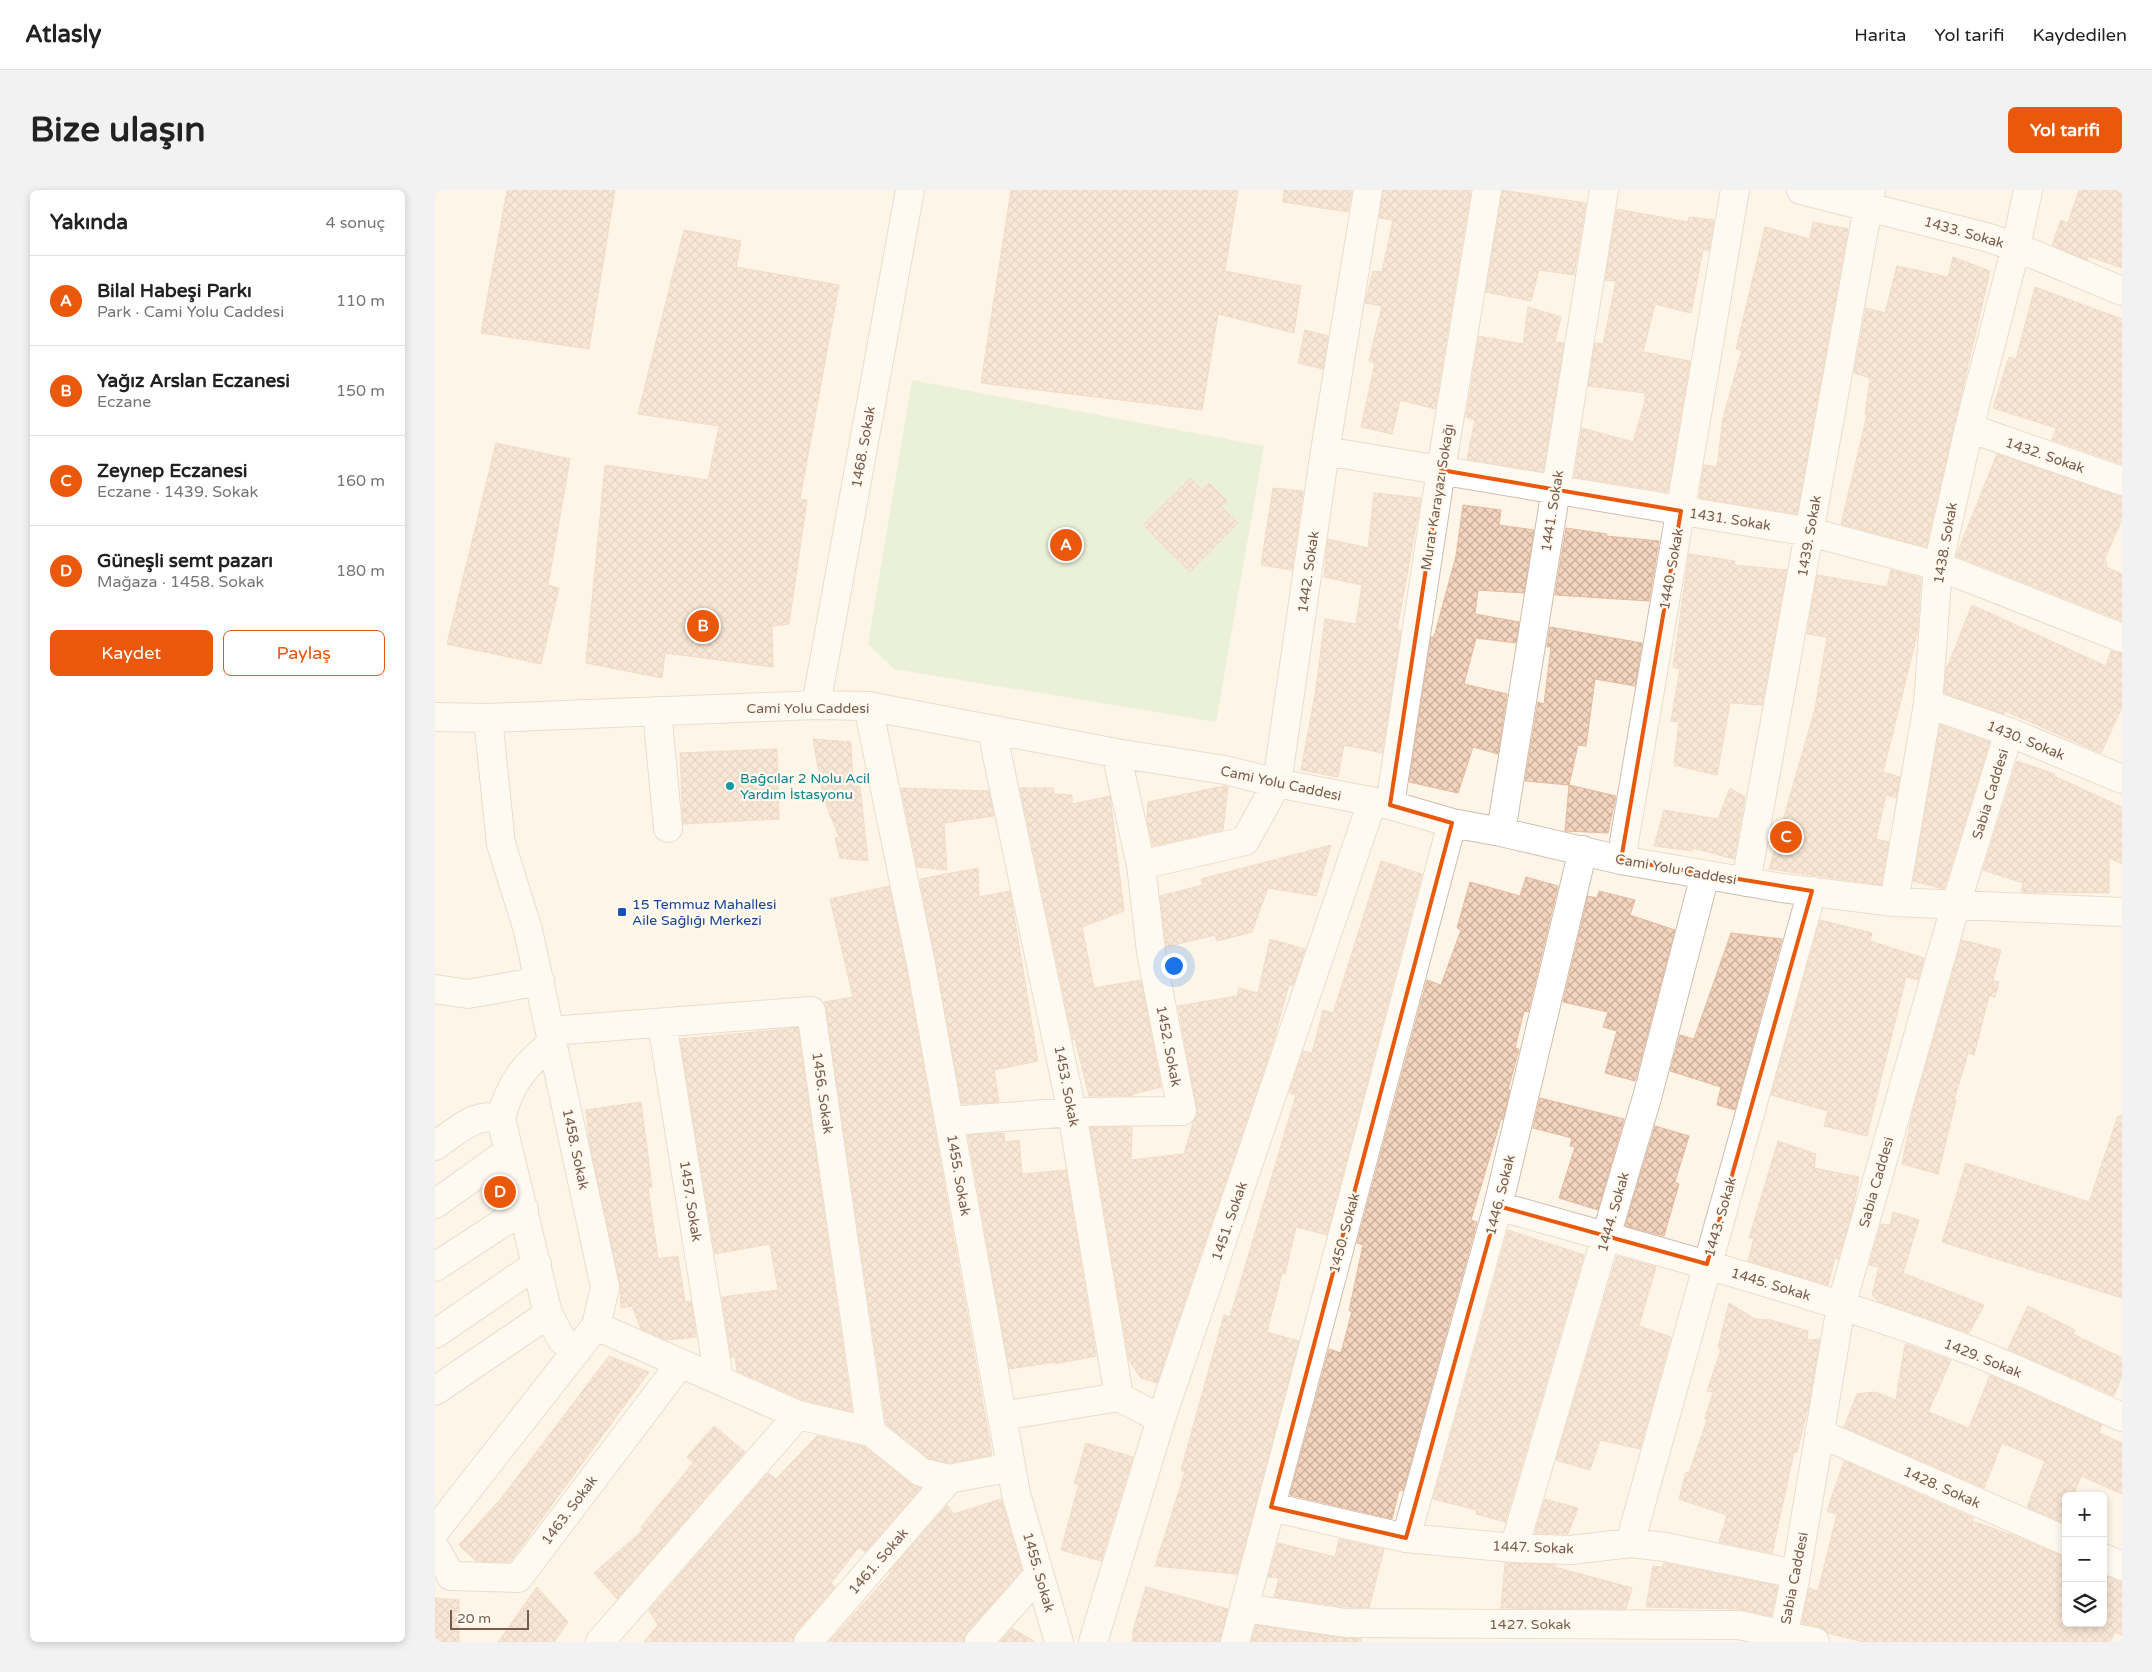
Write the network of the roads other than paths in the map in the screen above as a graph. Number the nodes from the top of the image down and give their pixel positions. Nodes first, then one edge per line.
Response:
1 (910, 190) edge
2 (1367, 190) edge
3 (1487, 190) edge
4 (1604, 190) edge
5 (1735, 190) edge
6 (1801, 190) edge
7 (2028, 190) edge
8 (1870, 198) edge
9 (2016, 247) junction
10 (2122, 291) edge
11 (1969, 428) junction
12 (1325, 451) junction
13 (1441, 470) junction
14 (2122, 481) edge
15 (1555, 490) junction
16 (1681, 511) junction
17 (1810, 532) junction
18 (1938, 566) junction
19 (2122, 638) edge
20 (1928, 704) junction
21 (816, 705) junction
22 (868, 706) junction
23 (657, 711) junction
24 (435, 717) edge
25 (487, 718) junction
26 (993, 731) junction
27 (2009, 732) junction
28 (1116, 753) junction
29 (2122, 779) edge
30 (1277, 784) junction
31 (1381, 803) junction
32 (1452, 823) junction
33 (668, 828) dead end
34 (1501, 832) junction
35 (1583, 850) junction
36 (1621, 860) junction
37 (1141, 865) junction
38 (1705, 874) junction
39 (1746, 882) junction
40 (1812, 891) junction
41 (1893, 902) junction
42 (1955, 904) junction
43 (2122, 912) edge
44 (539, 981) junction
45 (435, 989) edge
46 (662, 1023) junction
47 (552, 1036) junction
48 (1072, 1112) junction
49 (501, 1119) junction
50 (949, 1121) junction
51 (435, 1146) edge
52 (509, 1150) junction
53 (435, 1204) edge
54 (1498, 1206) junction
55 (524, 1209) junction
56 (1606, 1237) junction
57 (537, 1264) junction
58 (1707, 1264) junction
59 (435, 1267) edge
60 (1841, 1306) junction
61 (548, 1314) junction
62 (596, 1326) junction
63 (435, 1334) edge
64 (577, 1351) junction
65 (681, 1363) junction
66 (719, 1379) junction
67 (435, 1391) edge
68 (1119, 1396) junction
69 (798, 1415) junction
70 (1002, 1416) junction
71 (2122, 1417) edge
72 (1161, 1419) junction
73 (871, 1432) junction
74 (1819, 1433) junction
75 (1011, 1467) junction
76 (949, 1479) junction
77 (1271, 1507) junction
78 (435, 1531) edge
79 (1406, 1538) junction
80 (2062, 1539) edge
81 (1629, 1543) junction
82 (435, 1548) edge
83 (1514, 1548) junction
84 (2107, 1560) edge
85 (2122, 1566) edge
86 (1039, 1574) junction
87 (1796, 1574) junction
88 (1244, 1608) junction
89 (1369, 1632) edge
90 (1783, 1638) edge
91 (600, 1642) edge
92 (808, 1642) edge
93 (979, 1642) edge
94 (1059, 1642) edge
95 (1093, 1642) edge
96 (1235, 1642) edge
97 (1815, 1642) edge

1 - 21 street, 1468. Sokak
2 - 12 street, 1442. Sokak
3 - 13 street, Murat Karayazı Sokağı
4 - 15 street, 1441. Sokak
5 - 16 street, 1440. Sokak
6 - 8 street, 1433. Sokak
7 - 9 street, 1438. Sokak
8 - 9 street, 1433. Sokak
8 - 17 street, 1439. Sokak
9 - 10 street, 1433. Sokak
9 - 11 street, 1438. Sokak
11 - 14 street, 1432. Sokak
11 - 18 street, 1438. Sokak
12 - 13 street, 1431. Sokak
12 - 30 street, 1442. Sokak
13 - 15 street, 1431. Sokak
13 - 31 street, Murat Karayazı Sokağı
15 - 16 street, 1431. Sokak
15 - 34 street, 1441. Sokak
16 - 17 street, 1431. Sokak
16 - 36 street, 1440. Sokak
17 - 18 street, 1431. Sokak
17 - 39 street, 1439. Sokak
18 - 19 street, 1431. Sokak
18 - 20 street, 1438. Sokak
20 - 27 street, 1430. Sokak
20 - 41 street, 1438. Sokak
21 - 22 street, Cami Yolu Caddesi
21 - 23 street, Cami Yolu Caddesi
22 - 26 street, Cami Yolu Caddesi
22 - 50 street, 1455. Sokak
23 - 25 street, Cami Yolu Caddesi
23 - 33 street
24 - 25 street, Cami Yolu Caddesi
25 - 44 street, 1458. Sokak
26 - 28 street, Cami Yolu Caddesi
26 - 48 street, 1453. Sokak
27 - 29 street, 1430. Sokak
27 - 42 street, Sabia Caddesi
28 - 30 street, Cami Yolu Caddesi
28 - 37 street, 1452. Sokak
30 - 31 street, Cami Yolu Caddesi
30 - 37 street, 1442. Sokak
31 - 32 street, Cami Yolu Caddesi
31 - 72 street, 1451. Sokak
32 - 34 street, Cami Yolu Caddesi
32 - 77 street, 1450. Sokak
34 - 35 street, Cami Yolu Caddesi
35 - 36 street, Cami Yolu Caddesi
35 - 54 street, 1446. Sokak
36 - 38 street, Cami Yolu Caddesi
37 - 48 street, 1452. Sokak
38 - 39 street, Cami Yolu Caddesi
38 - 56 street, 1444. Sokak
39 - 40 street, Cami Yolu Caddesi
40 - 41 street, Cami Yolu Caddesi
40 - 58 street, 1443. Sokak
41 - 42 street, Cami Yolu Caddesi
42 - 43 street, Cami Yolu Caddesi
42 - 60 street, Sabia Caddesi
44 - 45 street
44 - 47 street, 1458. Sokak
46 - 47 street, 1456. Sokak
46 - 66 street, 1457. Sokak
46 - 73 street, 1456. Sokak
47 - 49 street
47 - 62 street, 1458. Sokak
48 - 50 street, 1452. Sokak
48 - 68 street, 1453. Sokak
49 - 51 street
49 - 52 street
50 - 70 street, 1455. Sokak
52 - 53 street
52 - 55 street
54 - 56 street, 1445. Sokak
54 - 79 street, 1446. Sokak
55 - 57 street
55 - 59 street
56 - 58 street, 1445. Sokak
56 - 83 street, 1444. Sokak
57 - 61 street
57 - 63 street
58 - 60 street, 1445. Sokak
58 - 81 street, 1443. Sokak
60 - 71 street, 1429. Sokak
60 - 74 street, Sabia Caddesi
61 - 64 street
61 - 67 street
62 - 64 street, 1458. Sokak
62 - 65 street
64 - 78 street, 1458. Sokak
65 - 66 street
65 - 82 street, 1463. Sokak
66 - 69 street
68 - 70 street
68 - 72 street
69 - 73 street
69 - 91 street
70 - 75 street, 1455. Sokak
72 - 95 street, 1451. Sokak
73 - 76 street
74 - 80 street, 1428. Sokak
74 - 87 street, Sabia Caddesi
75 - 76 street
75 - 86 street, 1455. Sokak
76 - 92 street, 1461. Sokak
77 - 79 street, 1447. Sokak
77 - 88 street, 1450. Sokak
79 - 83 street, 1447. Sokak
81 - 83 street, 1447. Sokak
81 - 87 street, 1447. Sokak
84 - 85 street
86 - 93 street
86 - 94 street, 1455. Sokak
87 - 90 street, Sabia Caddesi
88 - 89 street, 1427. Sokak
88 - 96 street, 1450. Sokak
89 - 90 street, 1427. Sokak
90 - 97 street, 1427. Sokak

